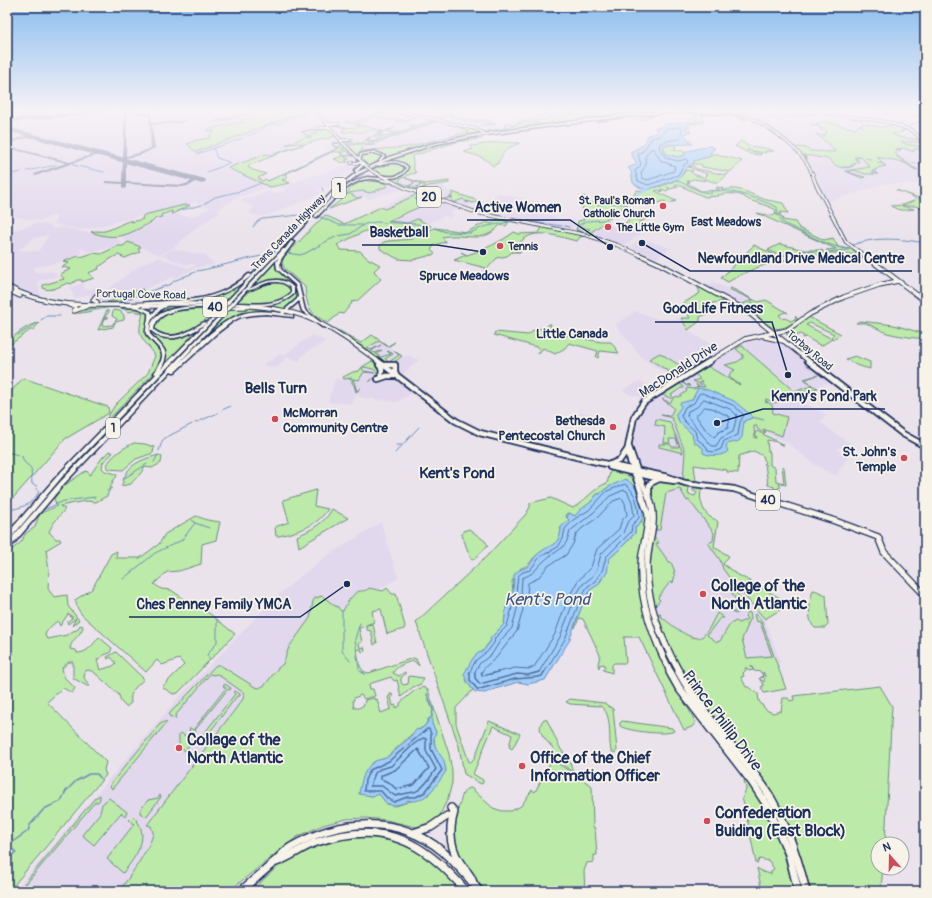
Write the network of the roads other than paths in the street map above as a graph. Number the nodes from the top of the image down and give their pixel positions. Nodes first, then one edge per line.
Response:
1 (352, 152) edge
2 (404, 152) edge
3 (410, 152) edge
4 (797, 152) edge
5 (359, 159) junction
6 (352, 163) dead end
7 (364, 164) junction
8 (372, 165) junction
9 (365, 172) junction
10 (380, 176) junction
11 (392, 182) junction
12 (336, 193) junction
13 (575, 228) dead end
14 (567, 230) junction
15 (292, 242) junction
16 (273, 256) junction
17 (888, 273) junction
18 (898, 281) junction
19 (886, 283) junction
20 (7, 286) edge
21 (7, 290) edge
22 (909, 290) junction
23 (300, 295) junction
24 (925, 301) edge
25 (77, 303) junction
26 (235, 303) junction
27 (57, 304) junction
28 (144, 304) junction
29 (92, 305) junction
30 (112, 305) junction
31 (163, 305) junction
32 (215, 307) junction
33 (285, 312) junction
34 (218, 313) junction
35 (292, 316) junction
36 (150, 319) junction
37 (765, 324) junction
38 (323, 326) junction
39 (787, 330) junction
40 (776, 333) junction
41 (761, 336) junction
42 (790, 345) junction
43 (381, 364) junction
44 (396, 376) junction
45 (135, 399) junction
46 (141, 400) junction
47 (925, 446) edge
48 (628, 448) junction
49 (603, 463) junction
50 (610, 464) junction
51 (619, 469) junction
52 (636, 471) junction
53 (660, 479) junction
54 (677, 481) junction
55 (638, 484) junction
56 (652, 506) junction
57 (858, 529) junction
58 (7, 538) edge
59 (7, 547) edge
60 (882, 550) junction
61 (925, 595) edge
62 (451, 808) dead end
63 (448, 816) dead end
64 (413, 832) junction
65 (273, 863) junction
66 (473, 883) junction
67 (241, 891) edge
68 (466, 891) edge
69 (478, 891) edge
70 (798, 891) edge
71 (806, 891) edge

1 - 5 main road, 20
2 - 8 highway, Trans Canada Highway / 1
3 - 9 highway, Trans Canada Highway / 1
4 - 17 main road
5 - 7 main road, 20
5 - 8 highway
6 - 7 main road
7 - 10 main road, 20, bridge
7 - 12 highway
8 - 12 highway, Trans Canada Highway / 1
9 - 10 highway
9 - 12 highway, Trans Canada Highway / 1
10 - 11 main road, 20
11 - 12 highway
11 - 14 main road, 20
12 - 15 highway, Trans Canada Highway / 1
12 - 16 highway, Trans Canada Highway / 1
13 - 14 main road
14 - 37 main road, Torbay Road / 20
15 - 23 highway
15 - 26 highway, Trans Canada Highway / 1
16 - 28 highway
16 - 34 highway, Trans Canada Highway / 1, bridge
17 - 18 main road
17 - 19 main road
18 - 19 main road, MacDonald Drive
18 - 22 main road
19 - 22 main road
19 - 39 main road, MacDonald Drive
20 - 25 main road, Portugal Cove Road / 40
21 - 27 main road, Portugal Cove Road / 40
22 - 24 main road
23 - 33 highway
23 - 38 highway
25 - 30 main road, Portugal Cove Road / 40
25 - 30 main road
26 - 26 highway
26 - 31 main road, Portugal Cove Road / 40
26 - 33 main road, Portugal Cove Road / 40
26 - 46 highway, Trans Canada Highway / 1, bridge
27 - 29 main road, Portugal Cove Road / 40
27 - 29 main road
28 - 30 main road, Portugal Cove Road / 40
28 - 31 main road, Portugal Cove Road / 40
29 - 30 main road, Portugal Cove Road / 40
30 - 31 main road, Portugal Cove Road / 40
30 - 36 highway
31 - 32 main road, Portugal Cove Road / 40
31 - 36 highway
32 - 33 main road, Portugal Cove Road / 40
32 - 34 highway
33 - 35 main road, Portugal Cove Road / 40
33 - 38 main road, Portugal Cove Road / 40
34 - 45 highway, Trans Canada Highway / 1
35 - 38 main road, Portugal Cove Road / 40
35 - 46 highway
36 - 45 highway
37 - 39 main road
37 - 40 main road, Torbay Road
37 - 41 main road
38 - 43 main road, Portugal Cove Road / 40
39 - 40 main road, MacDonald Drive
39 - 42 main road
40 - 41 main road, MacDonald Drive
40 - 42 main road, Torbay Road
41 - 42 main road
41 - 48 main road, MacDonald Drive
42 - 47 main road, Torbay Road
43 - 44 main road, Portugal Cove Road / 40
43 - 44 main road
43 - 44 main road
44 - 49 main road, Portugal Cove Road / 40
45 - 58 highway, Trans Canada Highway / 1
46 - 59 highway, Trans Canada Highway / 1
48 - 50 main road
48 - 52 main road
49 - 50 main road, Portugal Cove Road / 40
49 - 51 main road, Portugal Cove Road / 40
50 - 52 main road, Portugal Cove Road / 40
51 - 52 main road, Portugal Cove Road / 40
51 - 55 main road
52 - 53 main road, Portugal Cove Road / 40
52 - 54 main road, Portugal Cove Road / 40
52 - 55 main road, Prince Phillip Drive
52 - 56 main road, Prince Phillip Drive
53 - 54 main road, Portugal Cove Road / 40
53 - 56 main road
54 - 57 main road, Portugal Cove Road / 40
55 - 70 main road, Prince Phillip Drive
56 - 71 main road, Prince Phillip Drive
57 - 60 main road, 40
57 - 60 main road, Portugal Cove Road / 40
60 - 61 main road, Portugal Cove Road / 40
62 - 66 main road
63 - 64 main road
64 - 65 main road
64 - 66 main road
65 - 67 main road
65 - 68 main road
66 - 69 main road

